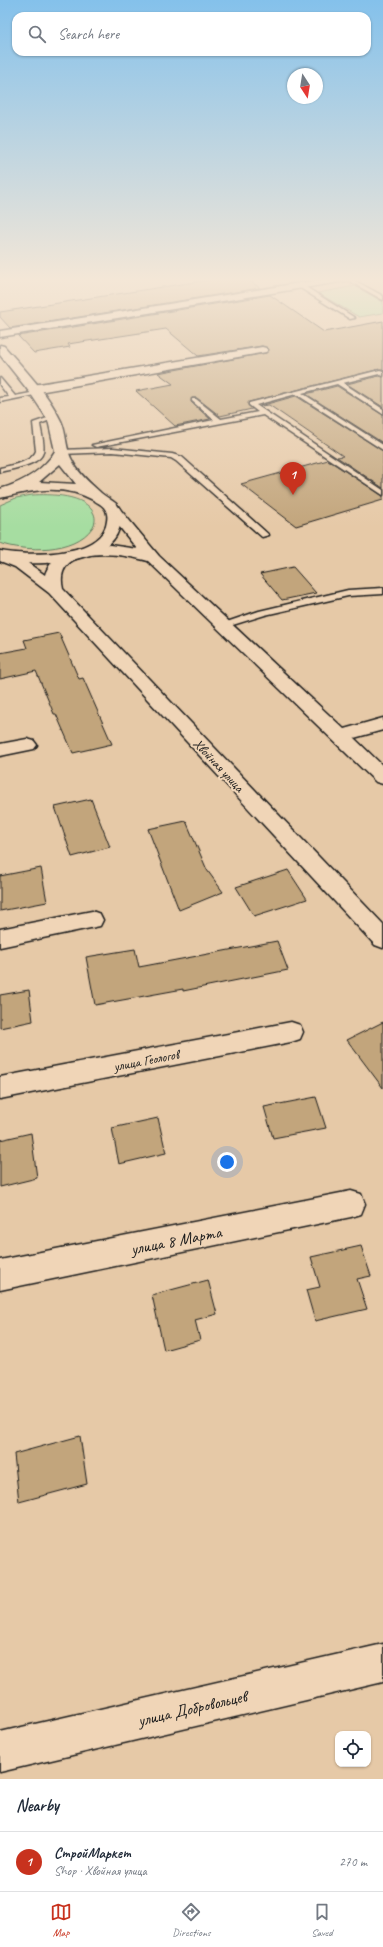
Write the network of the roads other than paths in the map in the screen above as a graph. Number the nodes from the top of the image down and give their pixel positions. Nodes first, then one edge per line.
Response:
1 (11, 361) edge
2 (201, 361) edge
3 (383, 374) edge
4 (0, 380) edge
5 (338, 382) junction
6 (35, 391) junction
7 (297, 392) junction
8 (13, 398) junction
9 (0, 400) edge
10 (194, 400) dead end
11 (383, 412) edge
12 (263, 413) junction
13 (52, 418) junction
14 (218, 420) junction
15 (383, 448) edge
16 (61, 452) junction
17 (0, 470) edge
18 (383, 493) edge
19 (0, 494) edge
20 (96, 495) junction
21 (114, 511) junction
22 (265, 536) dead end
23 (78, 552) junction
24 (0, 556) edge
25 (154, 559) junction
26 (55, 590) junction
27 (383, 591) edge
28 (223, 625) junction
29 (383, 724) edge
30 (339, 736) junction
31 (27, 745) dead end
32 (0, 750) edge
33 (383, 777) edge
34 (92, 920) dead end
35 (0, 938) edge
36 (383, 939) edge
37 (291, 1032) dead end
38 (0, 1088) edge
39 (351, 1204) dead end
40 (0, 1275) edge
41 (383, 1663) edge
42 (0, 1752) edge

1 - 6 street
2 - 6 street
3 - 5 lane
4 - 8 lane
5 - 7 lane
5 - 11 lane
6 - 8 lane
6 - 13 street
7 - 12 lane
7 - 15 lane
8 - 9 lane
10 - 14 lane
12 - 14 lane
12 - 18 lane
13 - 16 street
13 - 17 lane
14 - 16 lane
16 - 19 street
16 - 20 street
16 - 22 lane
19 - 20 street
20 - 21 street
21 - 23 street
21 - 25 street
23 - 24 street
23 - 25 street
23 - 26 street
24 - 26 street, Хвойная улица
25 - 28 street
26 - 36 street, Хвойная улица
27 - 28 lane
28 - 30 street
29 - 30 street
30 - 33 street
31 - 32 street
34 - 35 street
37 - 38 street, улица Геологов
39 - 40 street, улица 8 Марта
41 - 42 street, улица Добровольцев

